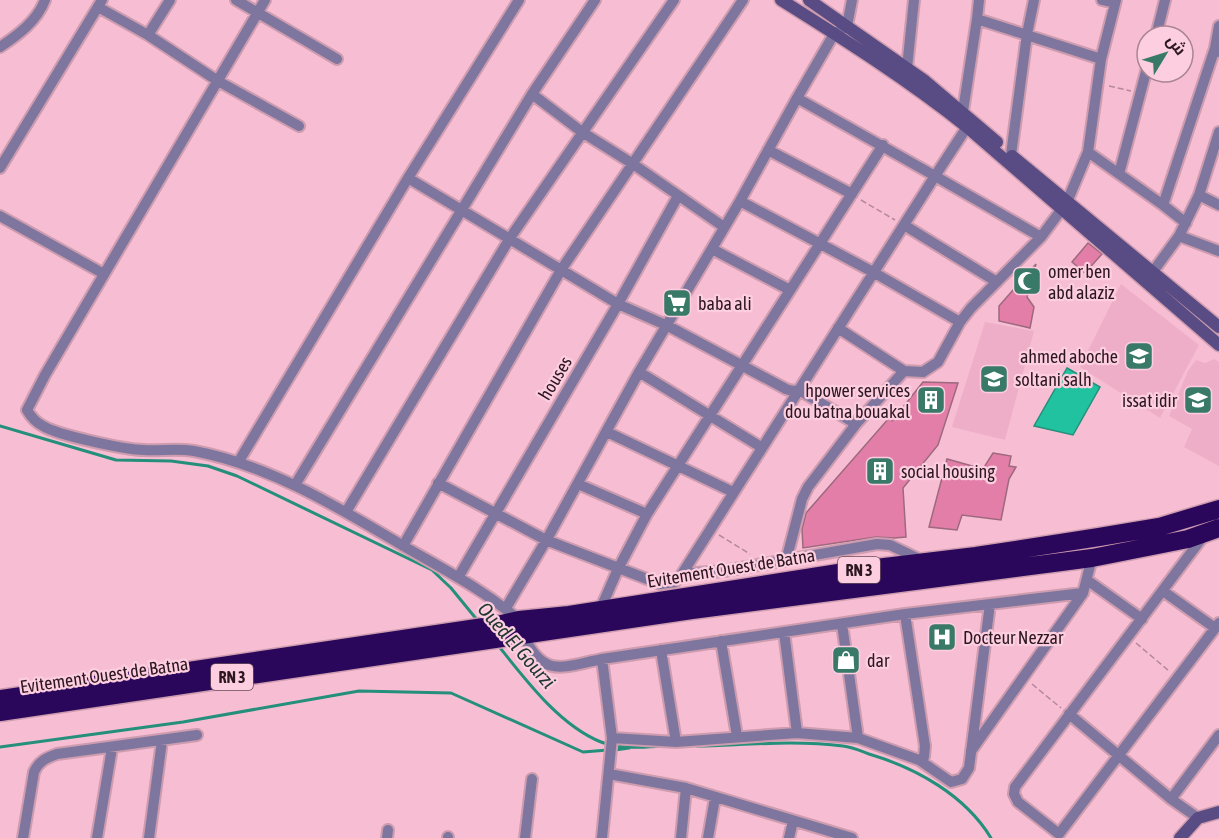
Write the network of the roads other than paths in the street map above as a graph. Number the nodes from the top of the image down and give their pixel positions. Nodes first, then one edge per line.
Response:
1 (45, 0) edge
2 (170, 0) edge
3 (236, 0) edge
4 (266, 0) edge
5 (519, 0) edge
6 (595, 0) edge
7 (674, 0) edge
8 (743, 0) edge
9 (781, 0) edge
10 (809, 0) edge
11 (852, 0) edge
12 (914, 0) edge
13 (979, 0) edge
14 (1034, 0) edge
15 (1102, 0) edge
16 (1165, 0) edge
17 (1115, 2) edge
18 (100, 3) edge
19 (258, 12) junction
20 (977, 19) junction
21 (1159, 24) edge
22 (847, 26) junction
23 (1219, 26) edge
24 (834, 34) junction
25 (1027, 34) junction
26 (148, 35) junction
27 (0, 47) edge
28 (1217, 50) edge
29 (337, 59) dead end
30 (1101, 59) junction
31 (907, 68) junction
32 (218, 81) junction
33 (1143, 84) edge
34 (532, 94) junction
35 (796, 98) junction
36 (963, 111) junction
37 (299, 126) dead end
38 (967, 127) junction
39 (582, 132) junction
40 (1219, 132) edge
41 (883, 145) junction
42 (768, 150) junction
43 (1088, 152) junction
44 (1009, 158) junction
45 (633, 164) junction
46 (0, 168) edge
47 (1119, 174) junction
48 (935, 176) junction
49 (408, 178) junction
50 (852, 194) junction
51 (1199, 195) junction
52 (678, 196) junction
53 (740, 201) junction
54 (1164, 205) junction
55 (1219, 205) edge
56 (1065, 206) junction
57 (463, 210) junction
58 (0, 216) edge
59 (1186, 223) junction
60 (904, 225) junction
61 (724, 227) junction
62 (1179, 236) junction
63 (1041, 237) junction
64 (510, 238) junction
65 (820, 244) junction
66 (712, 249) junction
67 (1219, 251) edge
68 (561, 270) junction
69 (873, 272) junction
70 (104, 274) junction
71 (1149, 277) junction
72 (997, 282) junction
73 (790, 290) junction
74 (618, 304) junction
75 (960, 322) junction
76 (668, 326) junction
77 (1219, 327) edge
78 (837, 328) junction
79 (1219, 345) edge
80 (743, 365) junction
81 (904, 371) junction
82 (639, 372) junction
83 (799, 390) junction
84 (710, 416) junction
85 (856, 424) junction
86 (606, 432) junction
87 (761, 447) junction
88 (239, 461) junction
89 (678, 466) junction
90 (438, 483) junction
91 (578, 484) junction
92 (295, 485) junction
93 (734, 492) junction
94 (1219, 509) edge
95 (346, 512) junction
96 (494, 513) junction
97 (647, 514) junction
98 (1213, 530) edge
99 (546, 540) junction
100 (403, 546) junction
101 (1092, 558) junction
102 (786, 561) junction
103 (924, 562) junction
104 (618, 569) junction
105 (682, 573) junction
106 (459, 576) junction
107 (1087, 580) junction
108 (674, 591) junction
109 (1163, 591) junction
110 (1083, 593) junction
111 (990, 604) junction
112 (600, 609) junction
113 (906, 614) junction
114 (1142, 619) junction
115 (842, 624) junction
116 (511, 625) junction
117 (1217, 625) edge
118 (784, 632) junction
119 (461, 636) junction
120 (721, 641) junction
121 (661, 650) junction
122 (602, 659) junction
123 (0, 699) edge
124 (0, 712) edge
125 (1069, 714) junction
126 (797, 733) junction
127 (196, 735) dead end
128 (1219, 735) edge
129 (737, 736) junction
130 (858, 738) junction
131 (612, 740) junction
132 (162, 741) junction
133 (676, 742) junction
134 (112, 748) junction
135 (971, 751) junction
136 (1118, 756) junction
137 (919, 760) junction
138 (609, 774) junction
139 (532, 779) dead end
140 (686, 788) junction
141 (715, 798) junction
142 (1171, 799) junction
143 (1219, 812) edge
144 (1198, 818) junction
145 (793, 821) junction
146 (1062, 836) edge
147 (23, 838) edge
148 (98, 838) edge
149 (150, 838) edge
150 (525, 838) edge
151 (602, 838) edge
152 (681, 838) edge
153 (708, 838) edge
154 (789, 838) edge
155 (852, 838) edge
156 (1180, 838) edge

1 - 27 street
2 - 26 street
3 - 19 street
4 - 19 street
5 - 49 street
6 - 34 street
7 - 39 street
8 - 45 street
9 - 24 main road
10 - 22 main road
11 - 22 street
12 - 31 street
13 - 20 street
14 - 25 street
15 - 17 street
16 - 21 street
17 - 30 street
18 - 26 street
18 - 46 street
19 - 29 street
19 - 32 street
20 - 25 street
20 - 36 street
22 - 24 street
22 - 31 main road
23 - 28 street
24 - 35 street
24 - 38 main road
25 - 30 street
25 - 44 street
26 - 32 street
28 - 54 street
30 - 43 street
31 - 36 main road
32 - 37 street
32 - 70 street
33 - 47 street
34 - 39 street
34 - 57 street
35 - 41 street
35 - 42 street
36 - 44 main road
38 - 44 main road
38 - 48 street
39 - 45 street
39 - 64 street
40 - 51 street
41 - 48 street
41 - 50 street
42 - 50 street
42 - 53 street
43 - 47 street
43 - 56 street
44 - 56 main road
45 - 52 street
45 - 68 street
47 - 54 street
48 - 60 street
48 - 63 street
49 - 57 street
49 - 88 street
50 - 65 street
51 - 55 street
51 - 59 street
52 - 61 street
52 - 74 street, houses
53 - 61 street
53 - 65 street
54 - 59 street
56 - 63 street
56 - 71 main road
57 - 64 street
57 - 92 street
58 - 70 street
59 - 62 street
60 - 69 street
60 - 72 street
61 - 66 street
62 - 67 street
62 - 71 street
63 - 72 street
64 - 68 street
64 - 95 street
65 - 69 street
65 - 73 street
66 - 73 street
66 - 76 street
68 - 74 street
68 - 90 street
69 - 75 street
69 - 78 street
70 - 88 street
71 - 77 main road
71 - 79 main road
72 - 75 street
73 - 80 street
74 - 76 street
74 - 96 street, houses
75 - 81 street
76 - 80 street
76 - 82 street
78 - 81 street
78 - 83 street
80 - 83 street
80 - 84 street
81 - 85 street
82 - 84 street
82 - 86 street
83 - 85 street
83 - 87 street
84 - 87 street
84 - 89 street
85 - 102 street
86 - 89 street
86 - 91 street
87 - 93 street
88 - 92 street
89 - 93 street
89 - 97 street
90 - 96 street
90 - 100 street
91 - 97 street
91 - 99 street
92 - 95 street
93 - 105 street
94 - 103 highway, Evitement Ouest de Batna / RN 3
95 - 100 street
96 - 99 street
96 - 106 street, houses
97 - 104 street
98 - 101 highway, Evitement Ouest de Batna / RN 3
98 - 109 street
99 - 104 street
99 - 116 street
100 - 106 street
101 - 107 street
101 - 116 highway, Evitement Ouest de Batna / RN 3
102 - 103 street
102 - 105 street
103 - 108 highway, Evitement Ouest de Batna / RN 3
104 - 108 street
104 - 112 street
105 - 108 street
106 - 116 street
107 - 110 street
107 - 114 street
108 - 112 highway, Evitement Ouest de Batna / RN 3
109 - 114 street
109 - 117 street
110 - 111 street
110 - 135 street
111 - 113 street
111 - 135 street
112 - 116 highway, Evitement Ouest de Batna / RN 3
113 - 115 street
113 - 137 street
114 - 125 street
115 - 118 street
115 - 130 street
116 - 119 highway, RN 3
116 - 122 street
117 - 136 street
118 - 120 street
118 - 126 street
119 - 123 highway, Evitement Ouest de Batna / RN 3
119 - 124 highway, Evitement Ouest de Batna / RN 3
120 - 121 street
120 - 129 street
121 - 122 street
121 - 133 street
122 - 131 street
125 - 136 street
125 - 146 street
126 - 129 street
126 - 130 street
127 - 132 street
128 - 142 street
129 - 133 street
130 - 137 street
131 - 133 street
131 - 138 street
132 - 134 street
132 - 149 street
134 - 147 street
134 - 148 street
135 - 137 street
136 - 142 street
136 - 146 street
138 - 140 street
138 - 151 street
139 - 150 street
140 - 141 street
140 - 152 street
141 - 145 street
141 - 153 street
142 - 144 street
143 - 144 main road
144 - 156 main road
145 - 154 street
145 - 155 street

